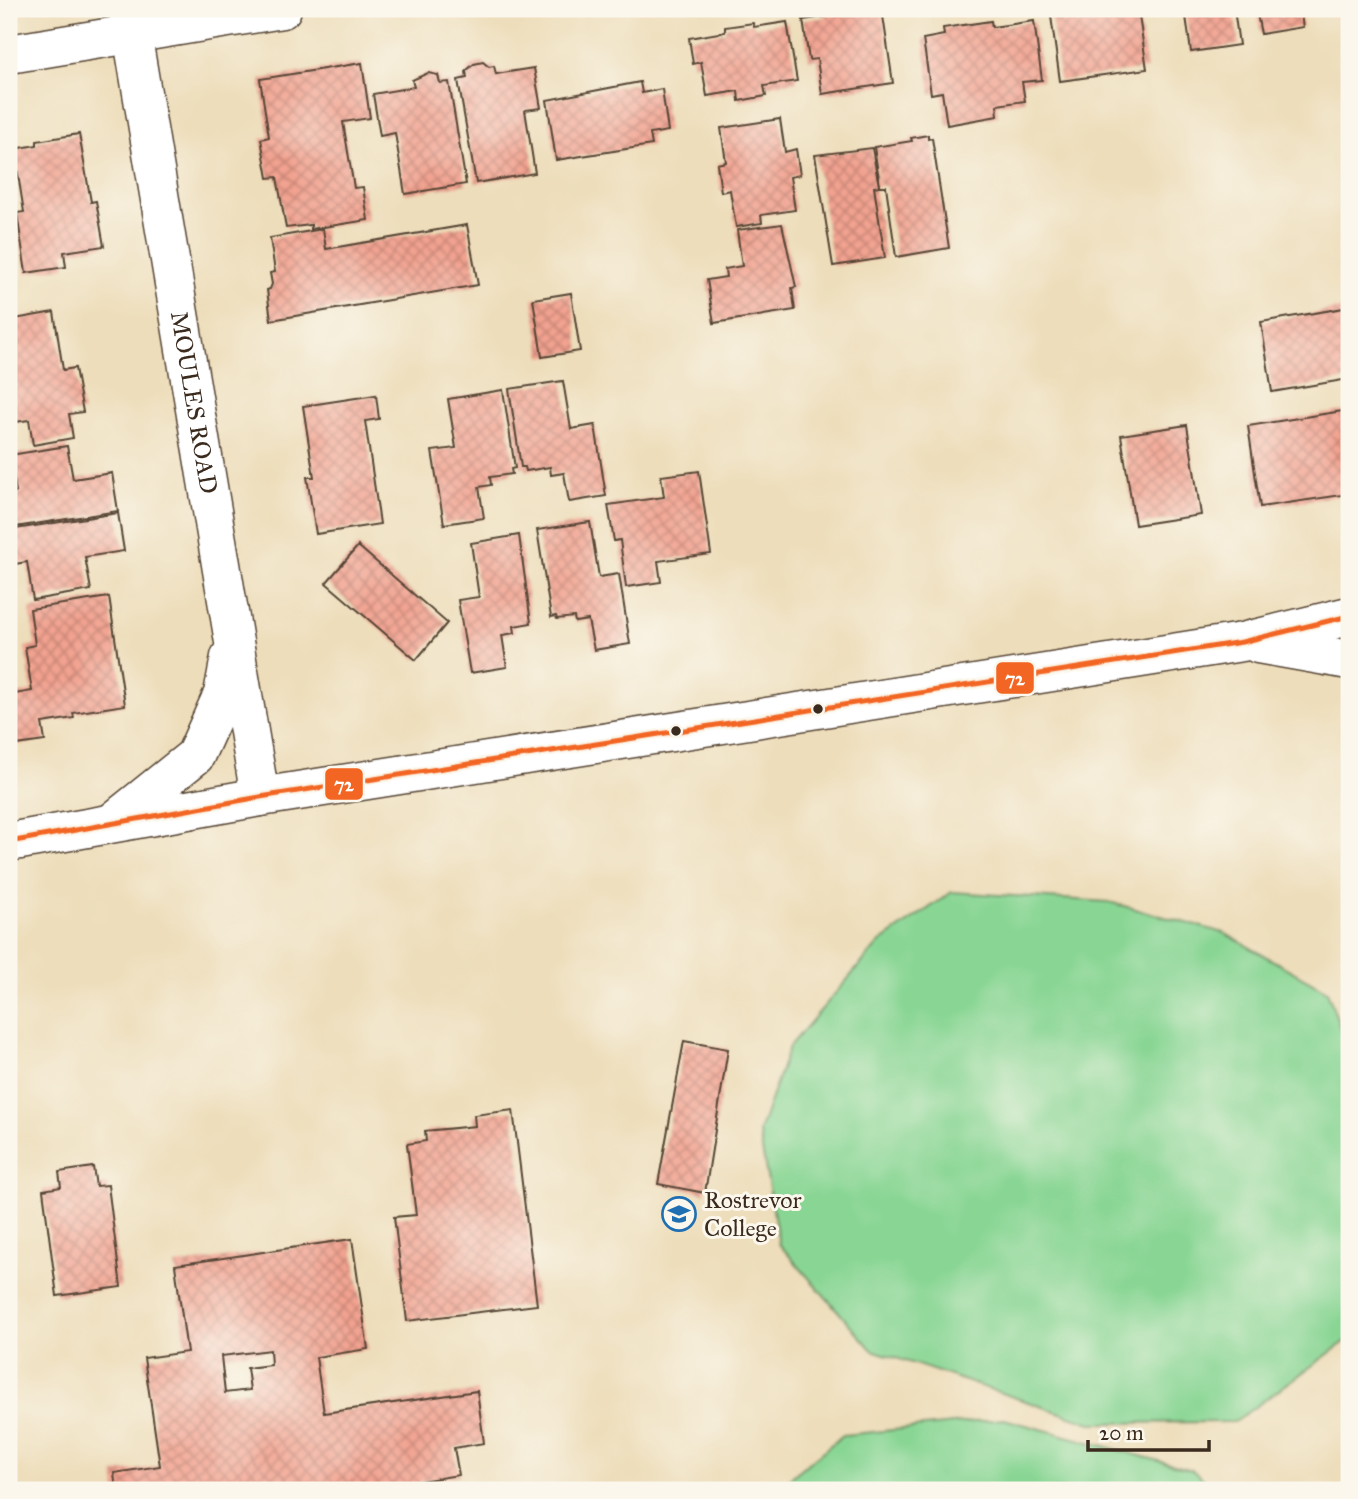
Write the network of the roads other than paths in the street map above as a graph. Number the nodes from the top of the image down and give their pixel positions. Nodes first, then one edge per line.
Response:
1 (282, 9) edge
2 (130, 21) edge
3 (9, 54) edge
4 (1349, 616) edge
5 (233, 638) junction
6 (1242, 642) junction
7 (1349, 660) edge
8 (260, 797) junction
9 (111, 824) junction
10 (9, 842) edge

1 - 2 main road
2 - 3 main road
2 - 5 main road, MOULES ROAD
4 - 6 main road
5 - 8 main road, MOULES ROAD
5 - 9 main road
6 - 7 main road
6 - 8 main road
8 - 9 main road
9 - 10 main road

